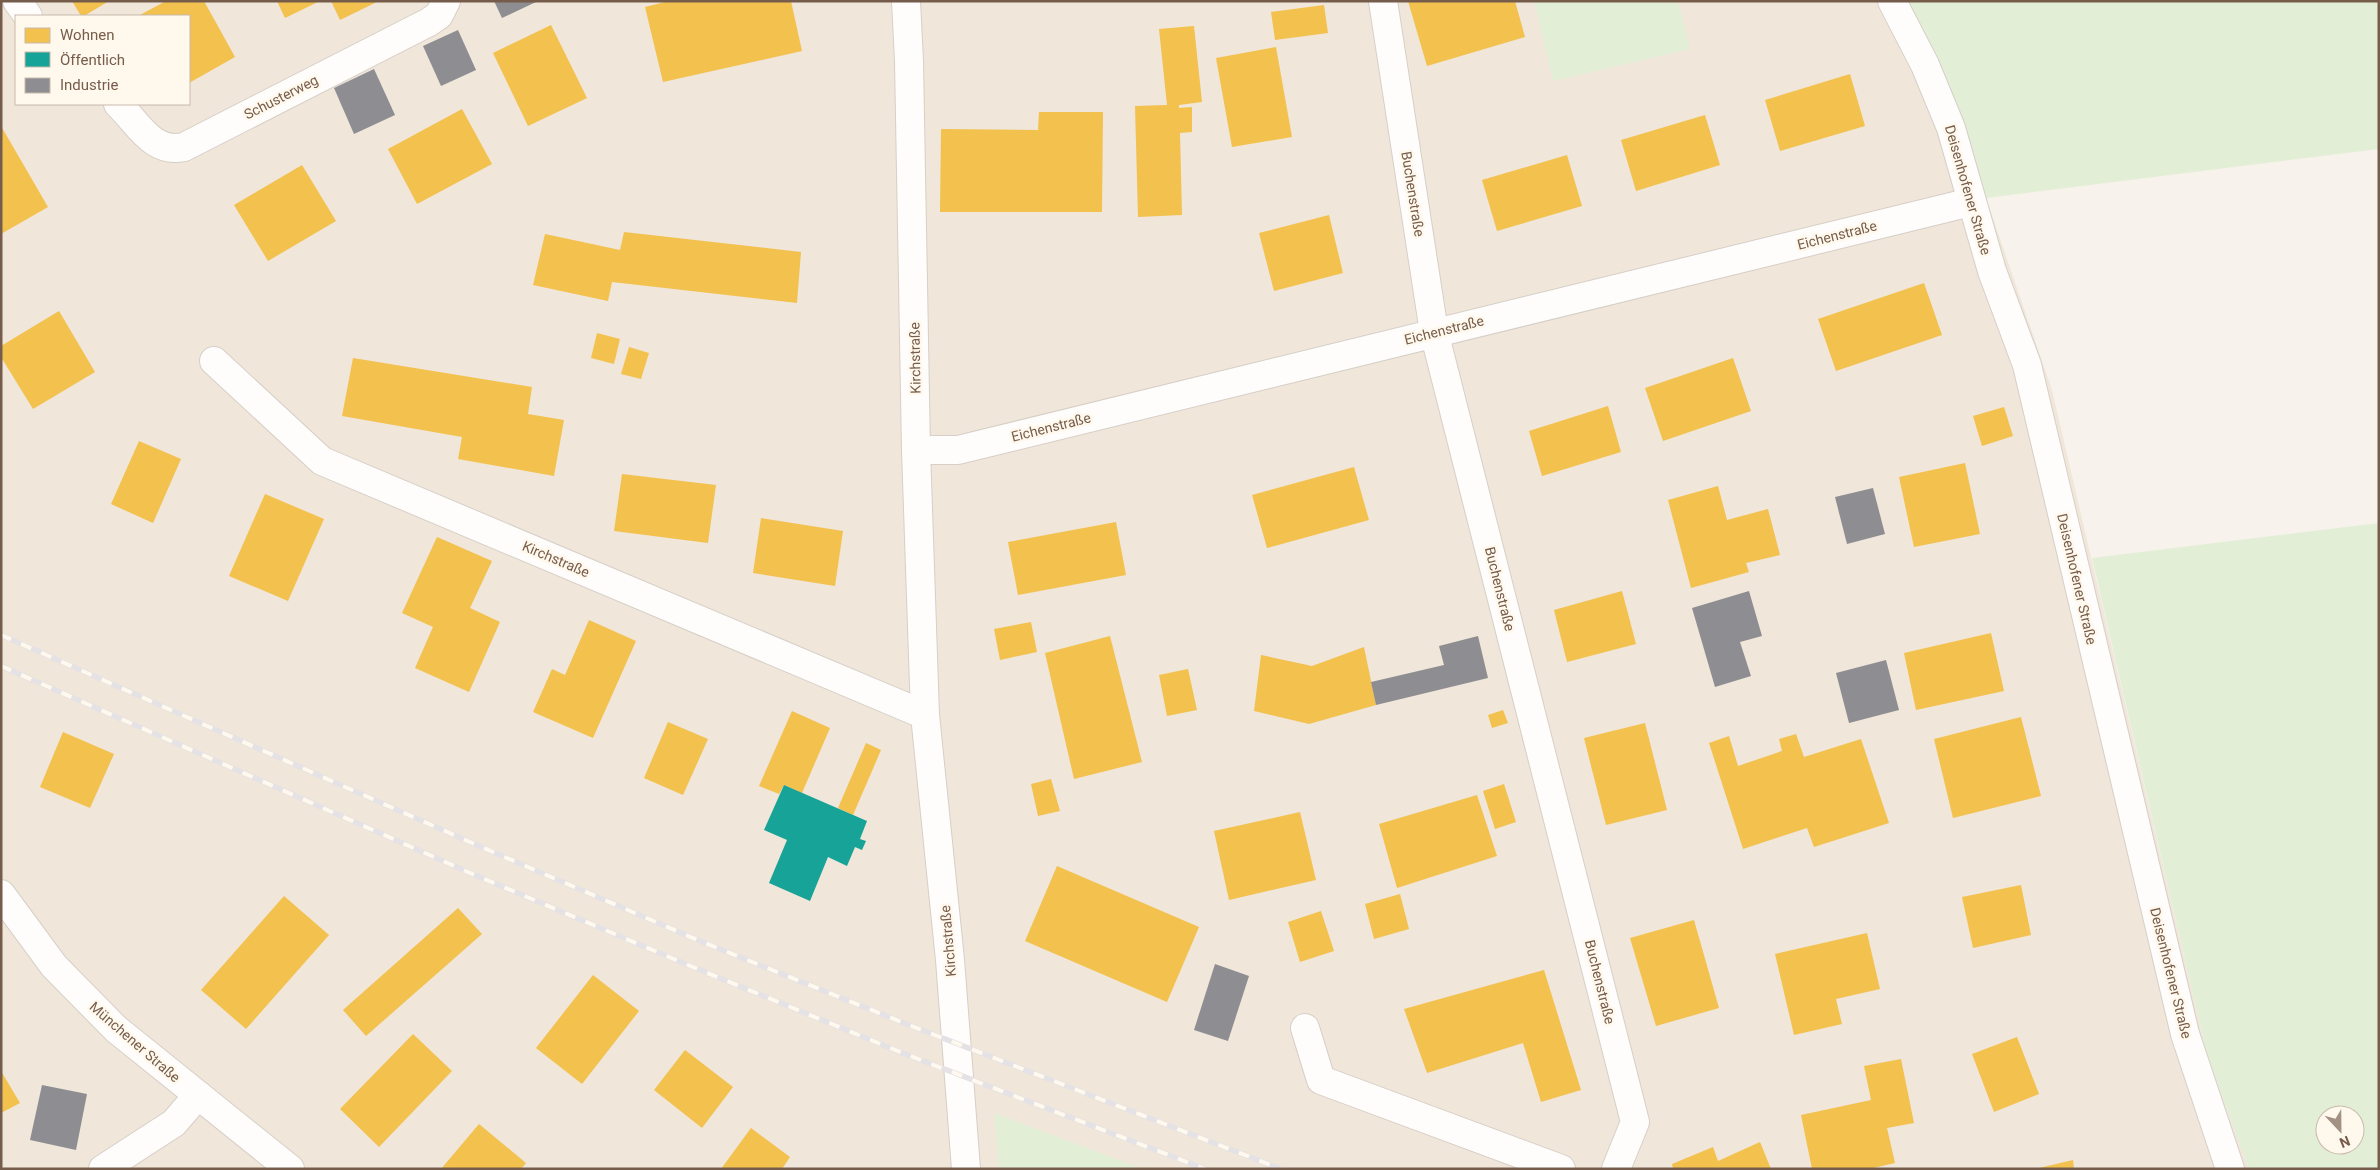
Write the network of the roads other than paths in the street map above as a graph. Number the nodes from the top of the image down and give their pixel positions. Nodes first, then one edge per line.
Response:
1 (17, 1) edge
2 (446, 1) edge
3 (906, 1) edge
4 (1383, 1) edge
5 (1892, 1) edge
6 (27, 15) edge
7 (119, 105) edge
8 (1971, 202) junction
9 (1434, 332) junction
10 (214, 360) dead end
11 (916, 450) junction
12 (925, 715) junction
13 (1, 894) edge
14 (1305, 1028) dead end
15 (198, 1095) junction
16 (103, 1169) edge
17 (290, 1169) edge
18 (966, 1169) edge
19 (1561, 1169) edge
20 (1616, 1169) edge
21 (2230, 1169) edge

1 - 6 street
2 - 7 street, Schusterweg
3 - 11 street, Kirchstraße
4 - 9 street, Buchenstraße
5 - 8 street, Deisenhofener Straße
8 - 9 street, Eichenstraße
8 - 21 street, Deisenhofener Straße
9 - 11 street, Eichenstraße
9 - 20 street, Buchenstraße
10 - 12 street, Kirchstraße
11 - 12 street, Kirchstraße
12 - 18 street, Kirchstraße
13 - 15 street, Münchener Straße
14 - 19 street
15 - 16 street
15 - 17 street, Münchener Straße

